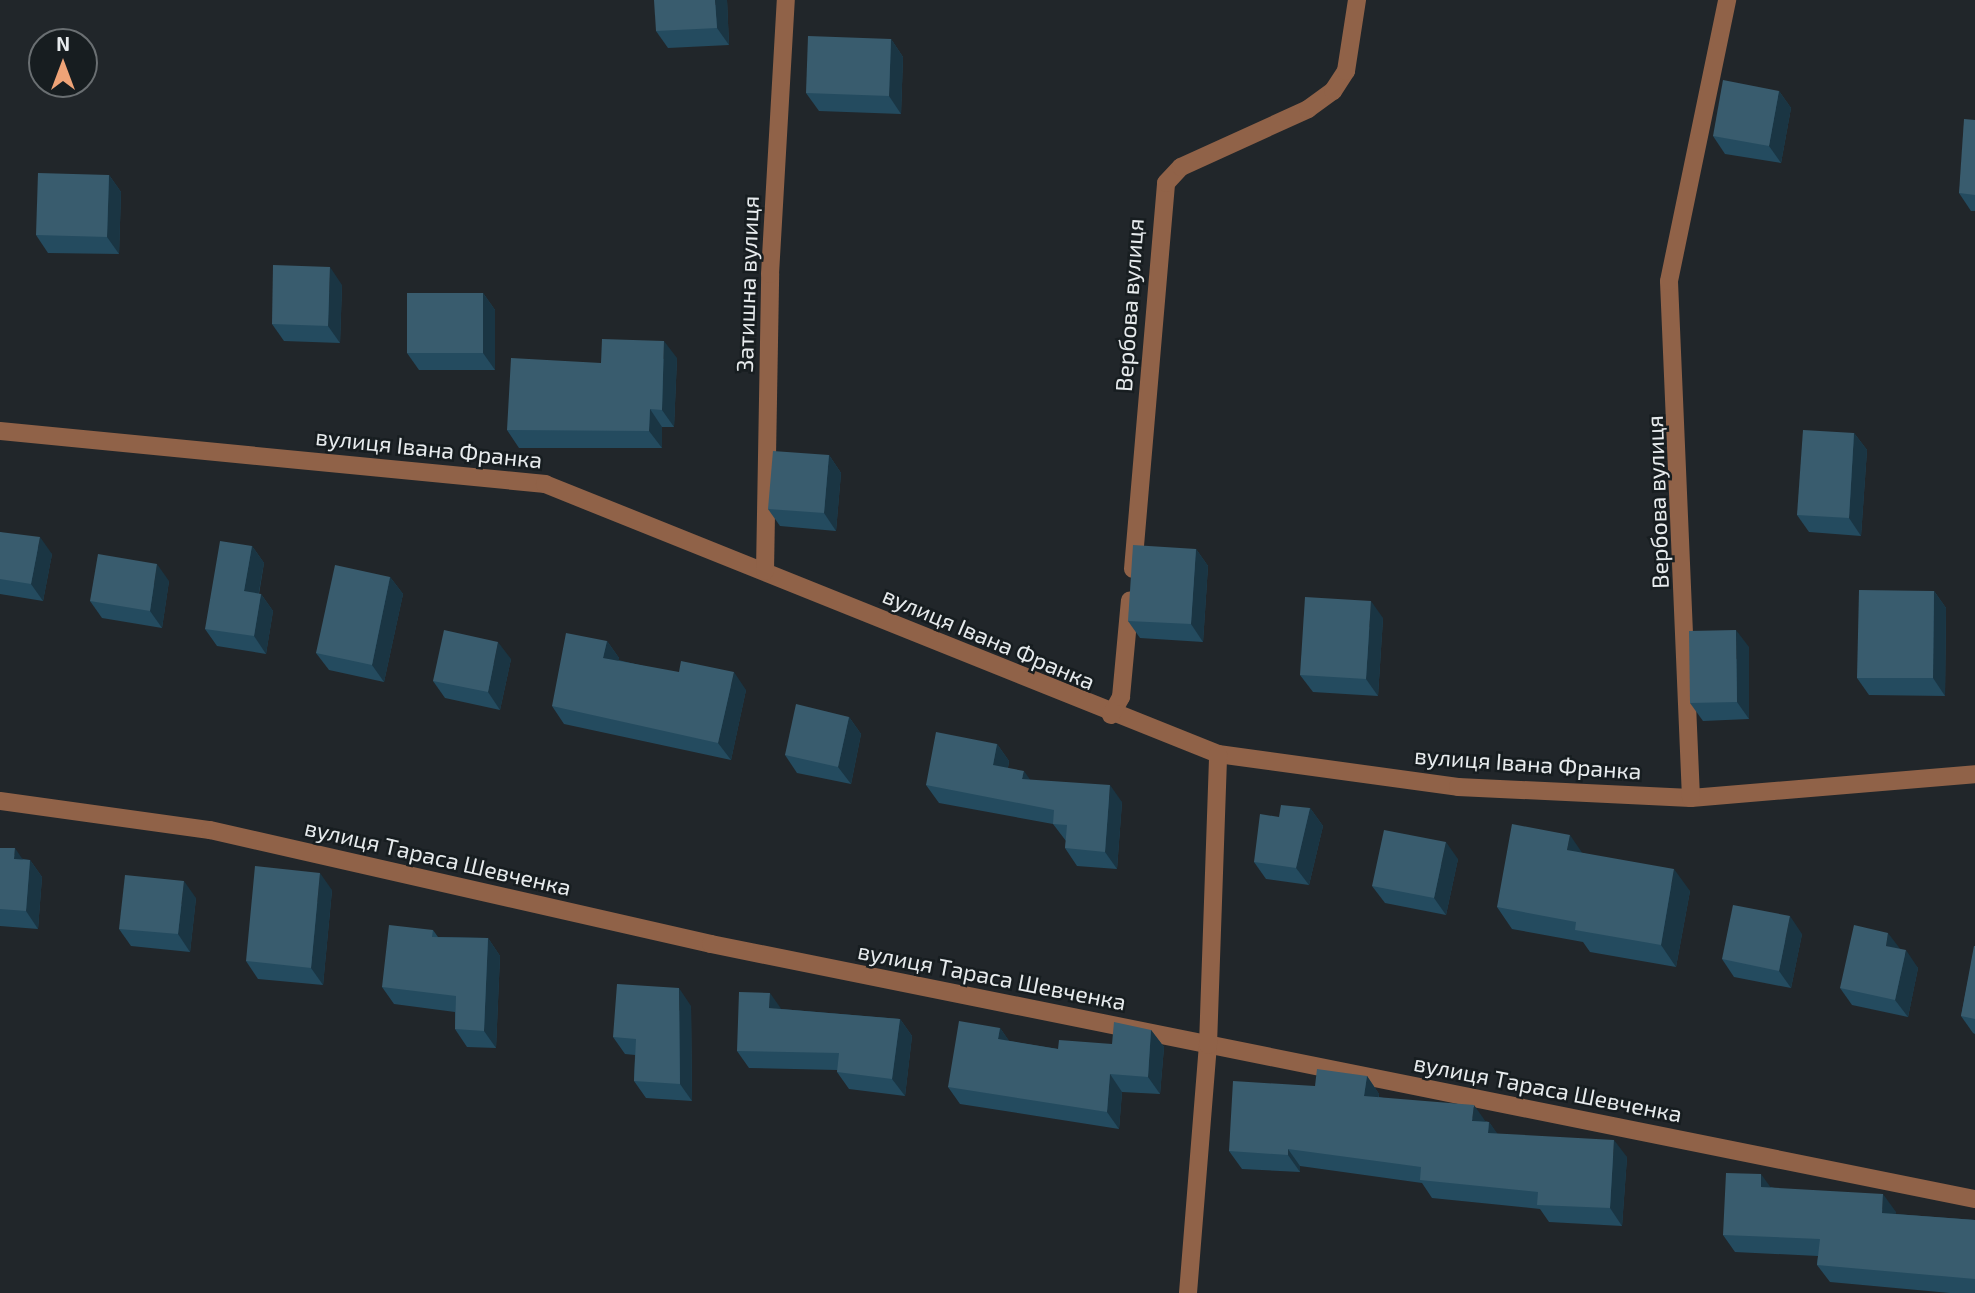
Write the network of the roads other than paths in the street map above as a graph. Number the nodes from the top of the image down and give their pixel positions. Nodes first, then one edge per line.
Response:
1 (786, 0) edge
2 (1357, 0) edge
3 (1727, 0) edge
4 (0, 431) edge
5 (765, 571) junction
6 (1111, 715) junction
7 (1218, 754) junction
8 (1975, 774) edge
9 (1691, 798) junction
10 (0, 800) edge
11 (1208, 1045) junction
12 (1975, 1199) edge
13 (1188, 1293) edge

1 - 5 street, Затишна вулиця
2 - 6 street, Вербова вулиця
3 - 9 street, Вербова вулиця
4 - 5 street, вулиця Івана Франка
5 - 6 street, вулиця Івана Франка
6 - 7 street, вулиця Івана Франка
7 - 9 street, вулиця Івана Франка
7 - 11 street
8 - 9 street, вулиця Івана Франка
10 - 11 street, вулиця Тараса Шевченка
11 - 12 street, вулиця Тараса Шевченка
11 - 13 street

